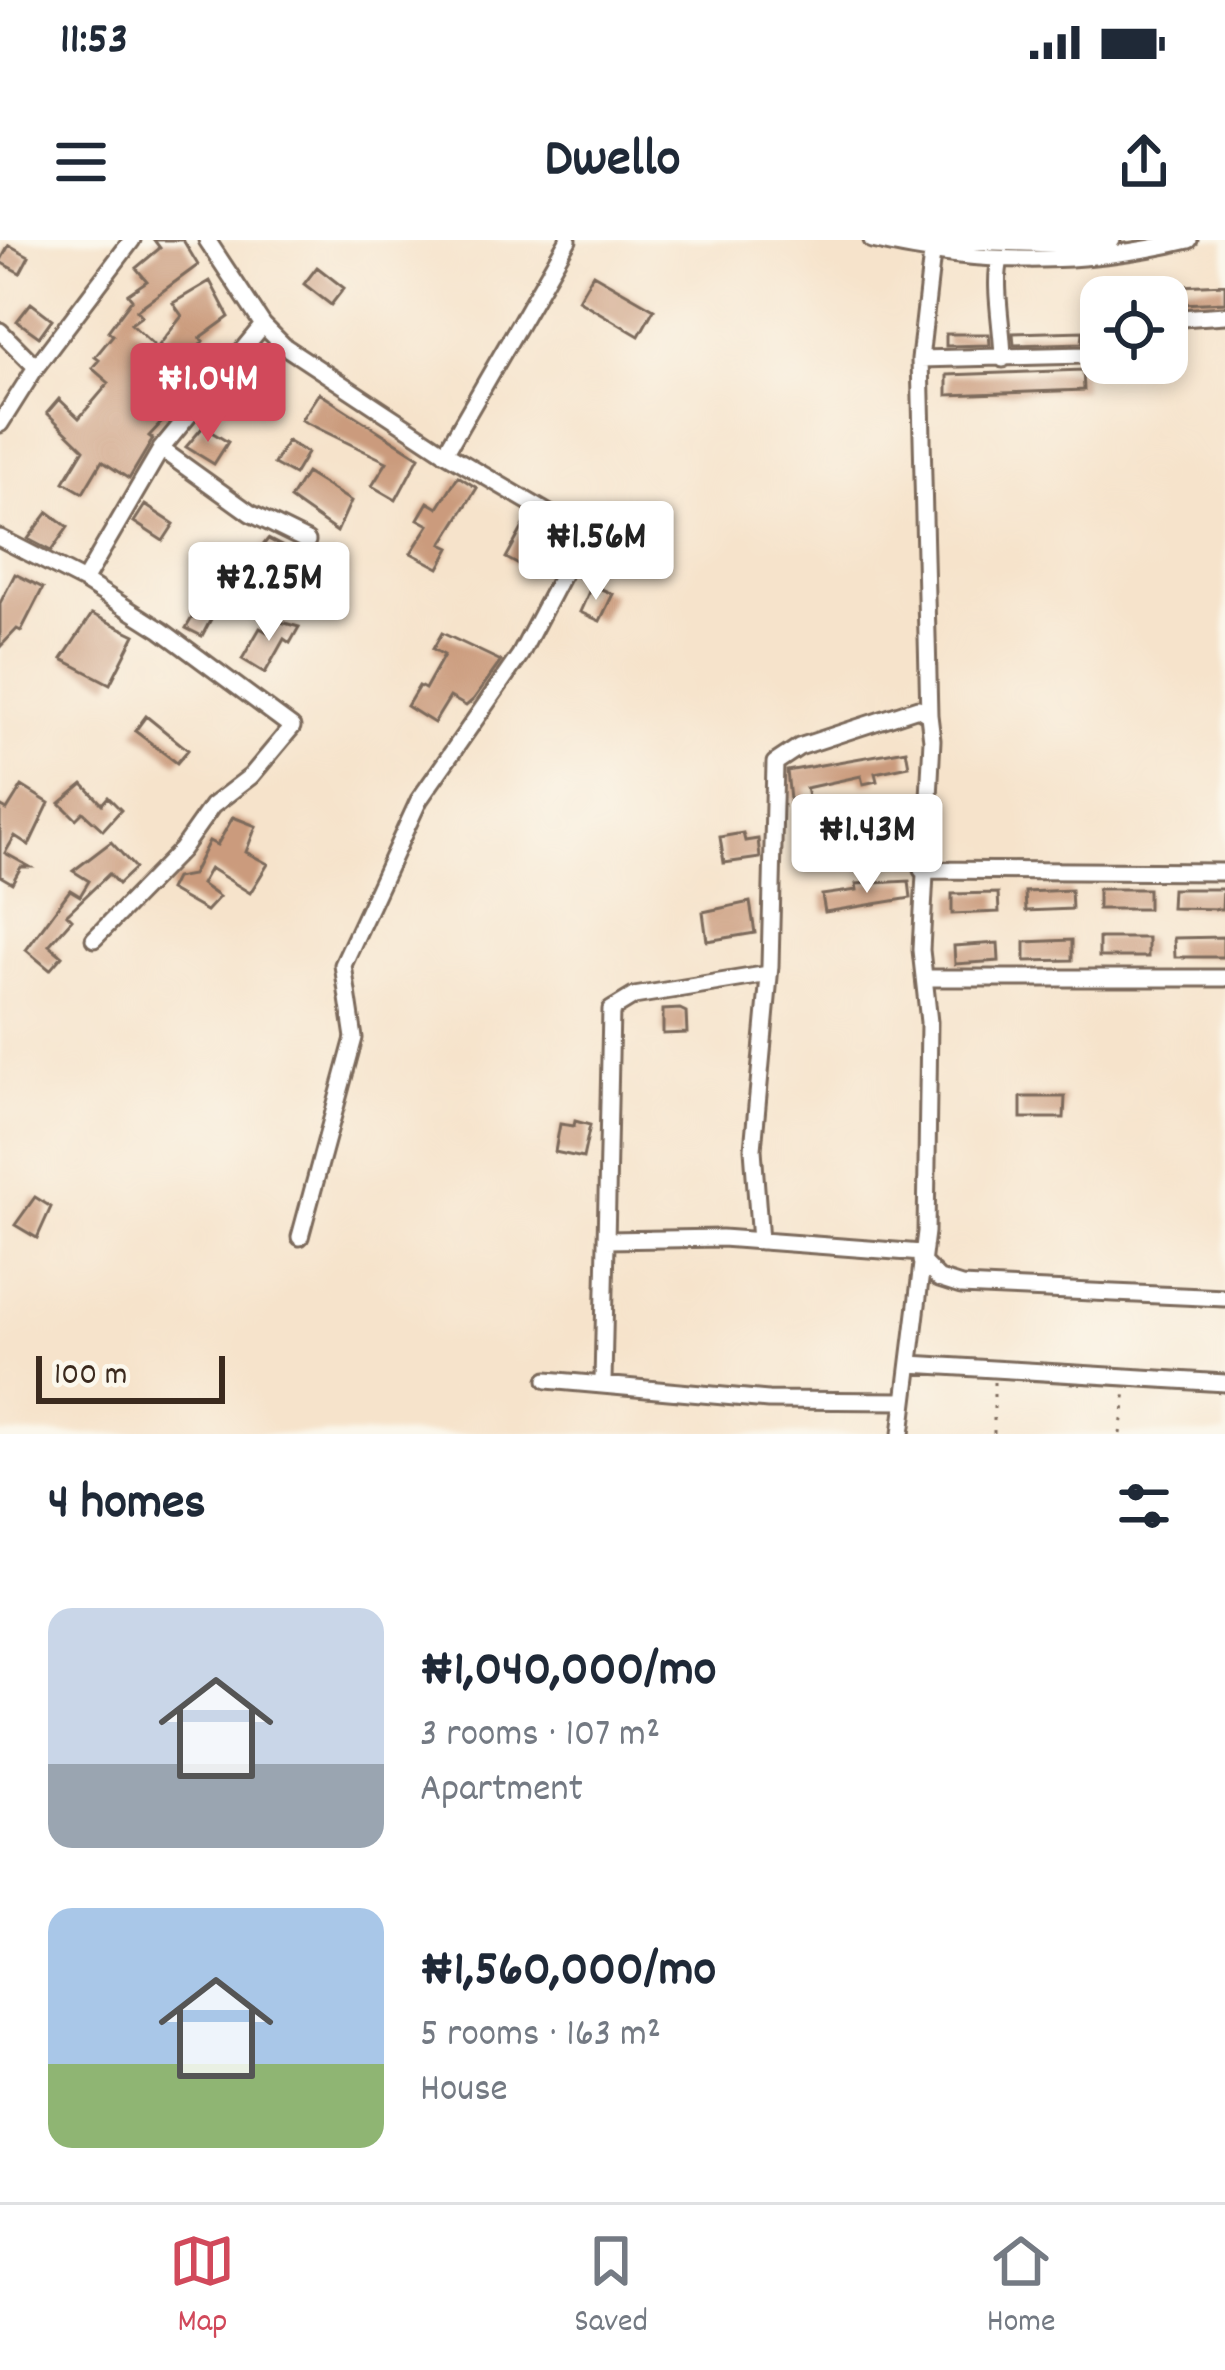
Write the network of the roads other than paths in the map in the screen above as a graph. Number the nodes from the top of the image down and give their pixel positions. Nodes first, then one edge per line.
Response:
1 (132, 240) edge
2 (206, 240) edge
3 (568, 240) edge
4 (872, 240) edge
5 (1112, 240) edge
6 (1189, 240) edge
7 (982, 242) edge
8 (935, 247) edge
9 (1000, 261) junction
10 (1225, 315) edge
11 (1188, 318) edge
12 (262, 325) junction
13 (0, 331) edge
14 (1080, 355) edge
15 (1003, 358) junction
16 (920, 359) junction
17 (36, 367) junction
18 (0, 424) edge
19 (160, 449) junction
20 (445, 453) junction
21 (0, 538) edge
22 (307, 542) dead end
23 (84, 580) junction
24 (929, 715) junction
25 (922, 870) junction
26 (1225, 872) edge
27 (94, 939) dead end
28 (769, 974) junction
29 (928, 978) junction
30 (1225, 978) edge
31 (300, 1237) dead end
32 (607, 1240) junction
33 (760, 1240) junction
34 (922, 1257) junction
35 (1225, 1298) edge
36 (910, 1364) junction
37 (547, 1380) dead end
38 (603, 1382) junction
39 (1225, 1384) edge
40 (904, 1401) junction
41 (901, 1434) edge

1 - 17 street
2 - 12 street
3 - 20 street
4 - 8 street
5 - 7 street
6 - 9 street
7 - 8 street
8 - 9 street
8 - 16 street
9 - 15 street
10 - 11 street
12 - 19 street
12 - 20 street
13 - 17 street
14 - 15 street
15 - 16 street
16 - 24 street
17 - 18 street
19 - 22 street
19 - 23 street
20 - 31 street
21 - 23 street
23 - 27 street
24 - 25 street
24 - 28 street
25 - 26 street
25 - 29 street
28 - 32 street
28 - 33 street
29 - 30 street
29 - 34 street
32 - 33 street
32 - 38 street
33 - 34 street
34 - 35 street
34 - 36 street
36 - 39 street
36 - 40 street
37 - 38 street
38 - 40 street
40 - 41 street

